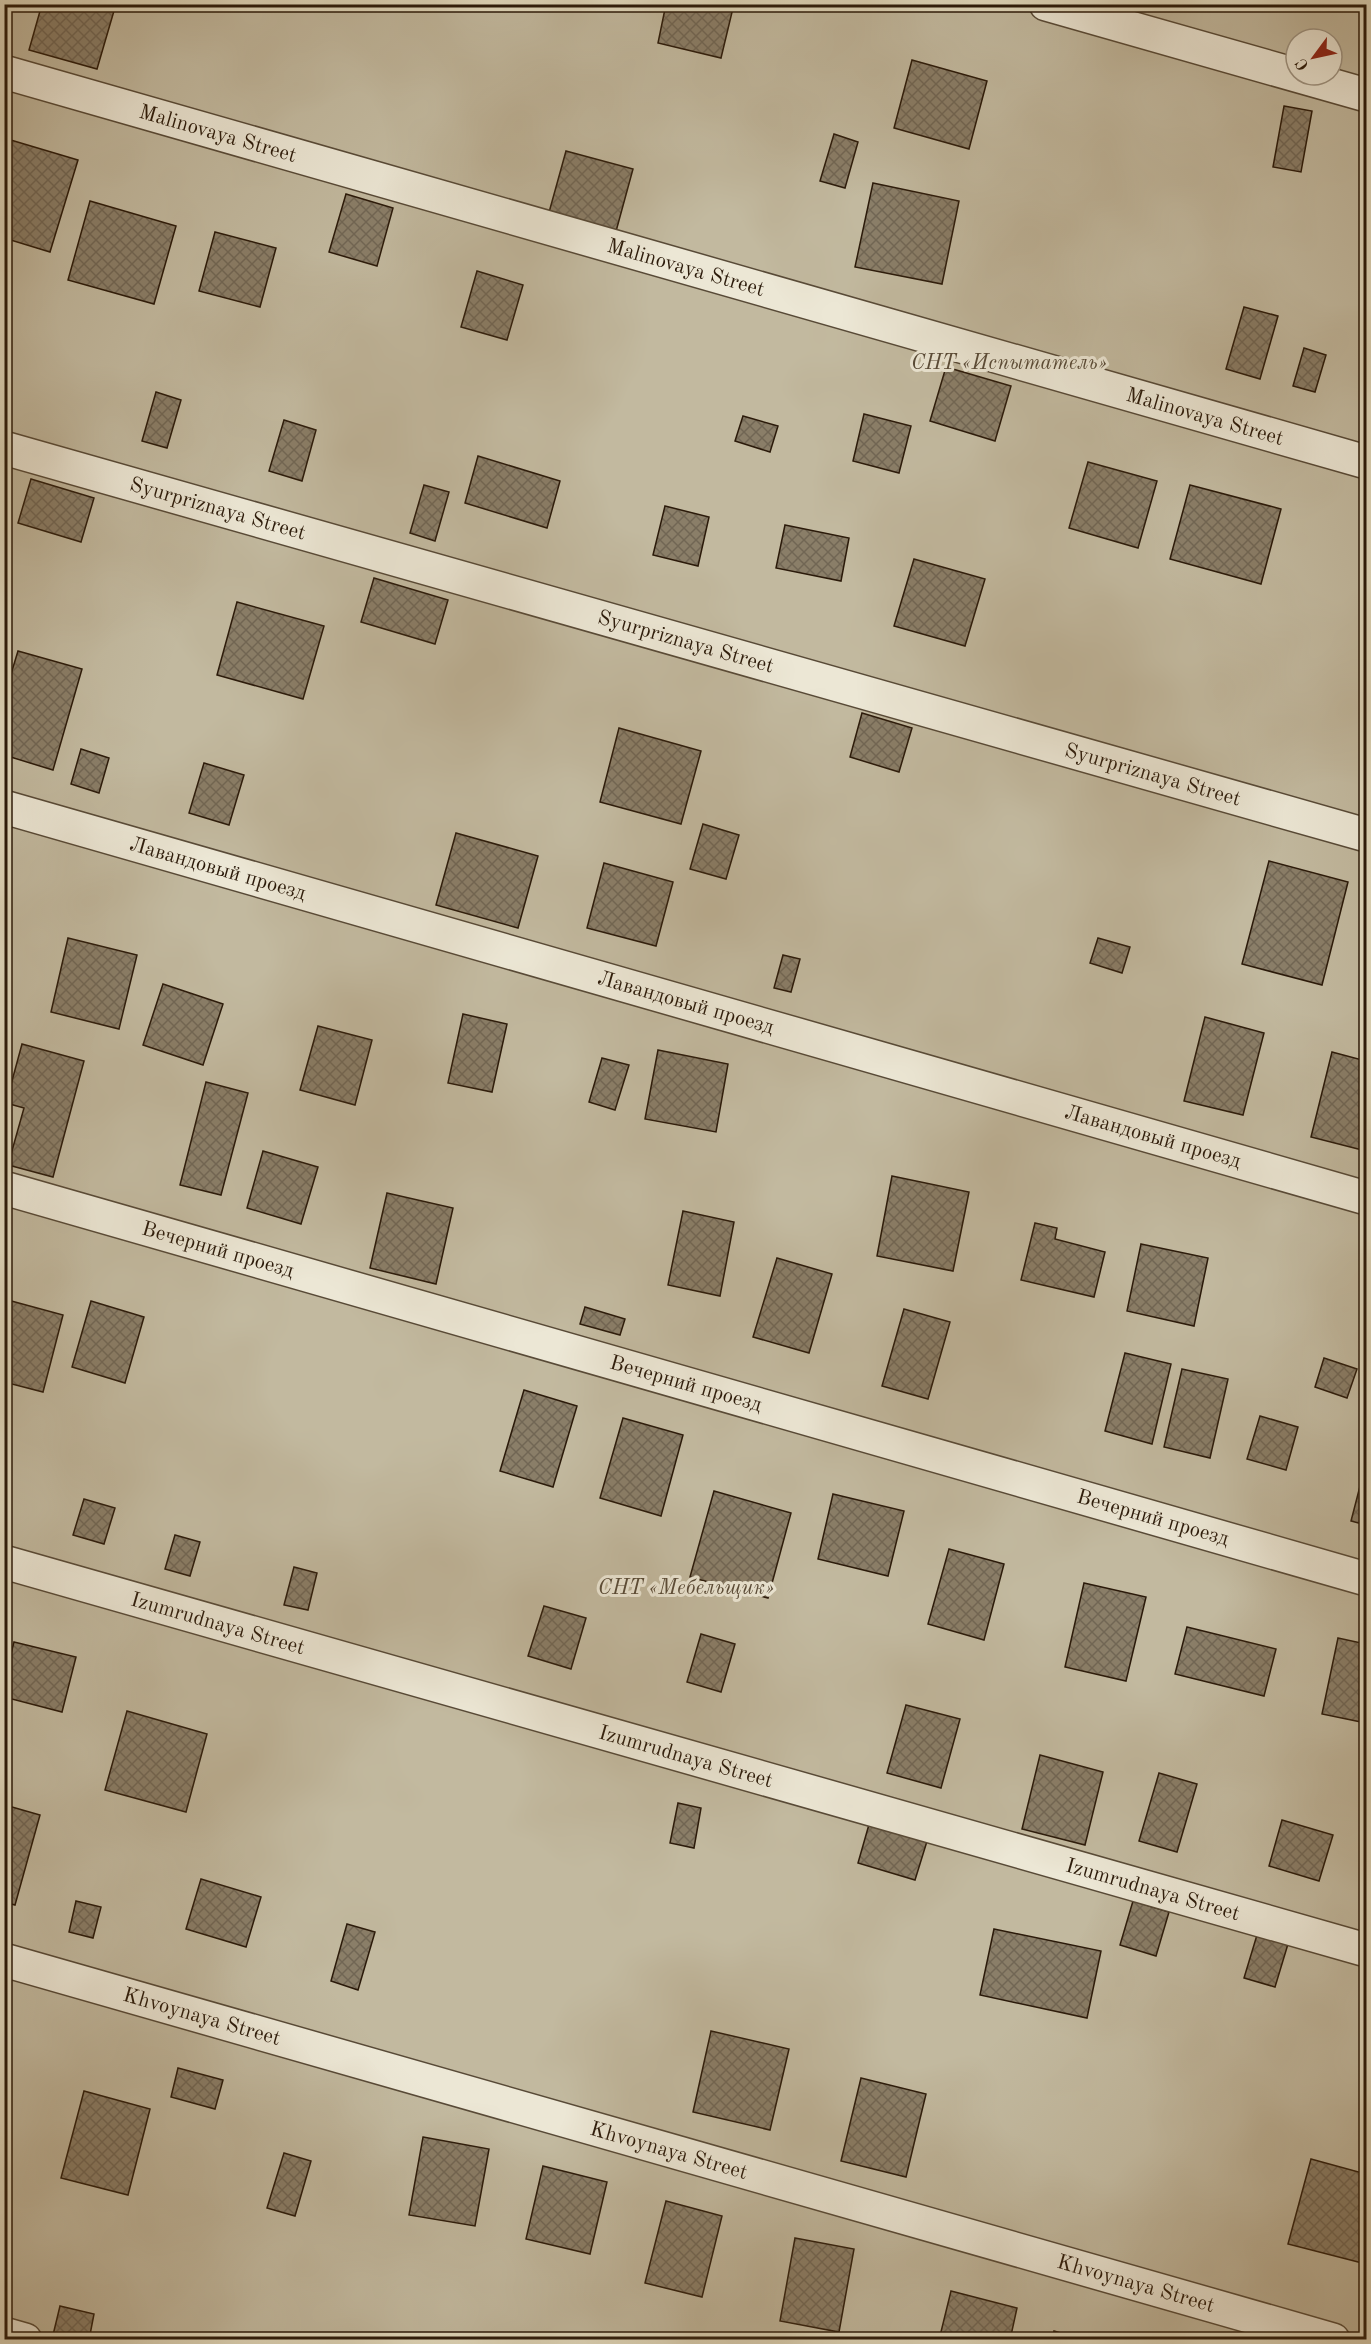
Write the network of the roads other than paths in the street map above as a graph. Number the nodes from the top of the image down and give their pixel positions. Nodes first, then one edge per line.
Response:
1 (1046, 4) edge
2 (4, 72) edge
3 (1366, 95) edge
4 (4, 448) edge
5 (1366, 462) edge
6 (4, 807) edge
7 (1366, 835) edge
8 (4, 1188) edge
9 (1366, 1198) edge
10 (4, 1562) edge
11 (1366, 1579) edge
12 (1366, 1950) edge
13 (4, 1960) edge
14 (4, 2334) edge
15 (25, 2340) edge
16 (1334, 2340) edge

1 - 3 street
2 - 5 street, Malinovaya Street
4 - 7 street, Syurpriznaya Street
6 - 9 street, Лавандовый проезд
8 - 11 street, Вечерний проезд
10 - 12 street, Izumrudnaya Street
13 - 16 street, Khvoynaya Street
14 - 15 street

